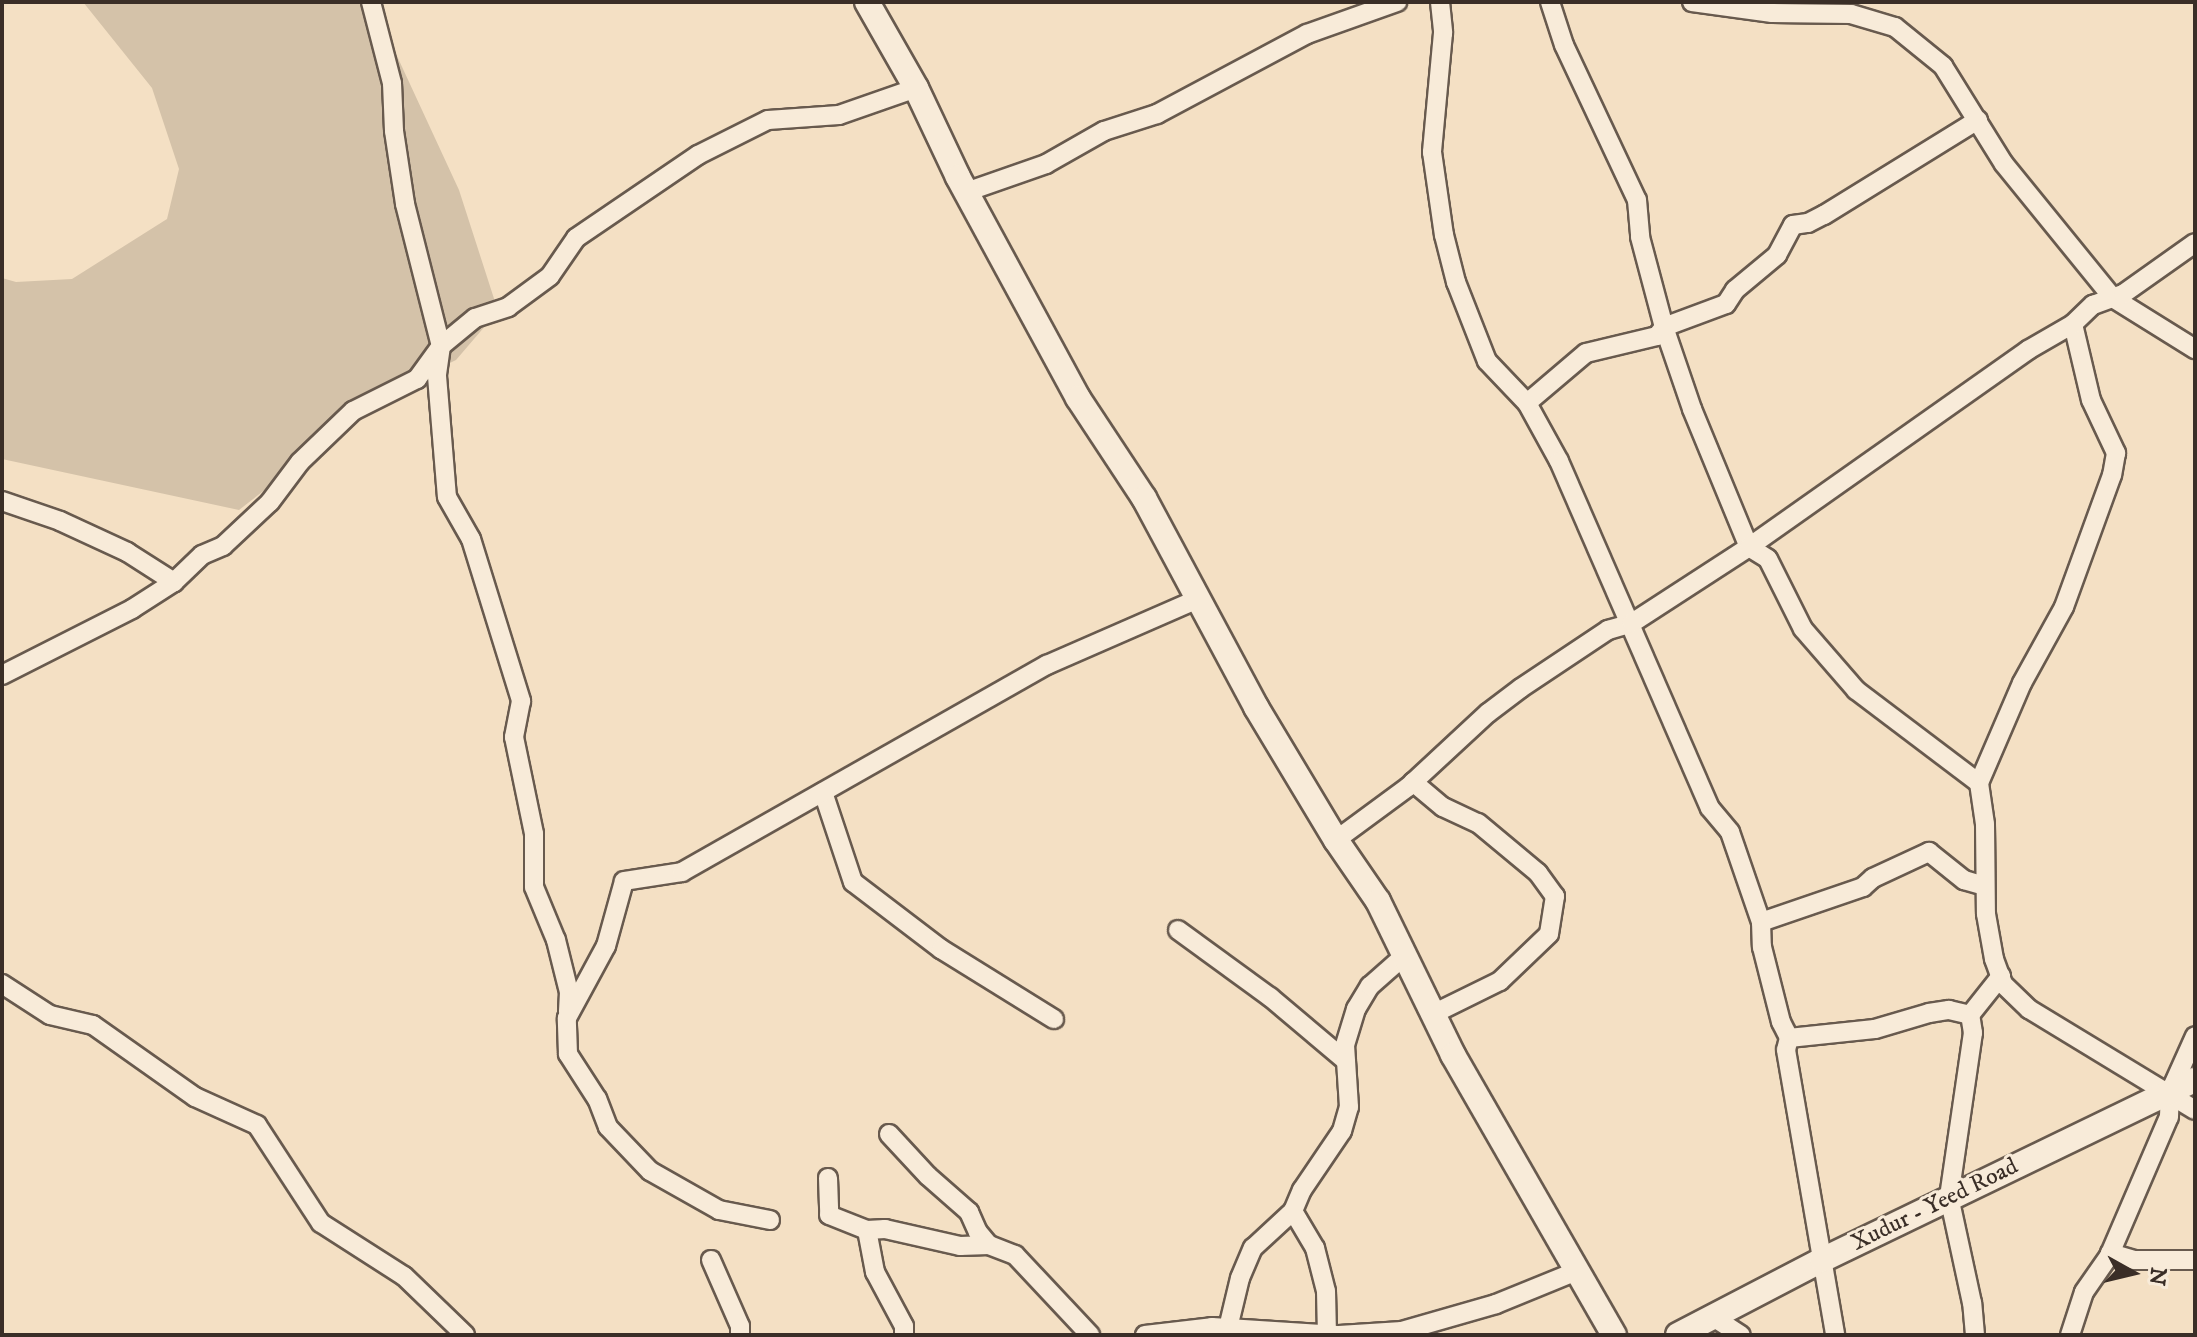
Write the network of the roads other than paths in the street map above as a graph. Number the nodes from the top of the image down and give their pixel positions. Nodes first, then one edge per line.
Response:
1 (371, 2) edge
2 (867, 2) edge
3 (1397, 2) edge
4 (1440, 2) edge
5 (1550, 2) edge
6 (1692, 2) edge
7 (916, 88) junction
8 (1978, 120) junction
9 (966, 192) junction
10 (2195, 243) edge
11 (2113, 298) junction
12 (2073, 324) junction
13 (1664, 327) junction
14 (441, 346) junction
15 (2195, 349) edge
16 (1527, 403) junction
17 (2, 501) edge
18 (1749, 547) junction
19 (174, 582) junction
20 (1198, 599) junction
21 (1632, 623) junction
22 (2, 675) edge
23 (1413, 782) junction
24 (1979, 783) junction
25 (823, 792) junction
26 (1336, 840) junction
27 (1985, 886) junction
28 (1761, 922) junction
29 (1178, 930) dead end
30 (1405, 955) junction
31 (2001, 976) junction
32 (2, 984) edge
33 (1433, 1014) junction
34 (568, 1015) junction
35 (1970, 1015) junction
36 (1054, 1019) dead end
37 (2195, 1036) edge
38 (1789, 1038) junction
39 (1346, 1061) junction
40 (2195, 1080) edge
41 (2170, 1092) junction
42 (2195, 1110) edge
43 (889, 1134) dead end
44 (828, 1178) dead end
45 (1949, 1197) junction
46 (1293, 1211) junction
47 (770, 1220) dead end
48 (867, 1230) junction
49 (989, 1245) junction
50 (2110, 1253) junction
51 (711, 1260) dead end
52 (1822, 1260) junction
53 (2195, 1260) edge
54 (1577, 1271) junction
55 (1713, 1317) junction
56 (1228, 1328) junction
57 (1327, 1334) edge
58 (465, 1335) edge
59 (740, 1335) edge
60 (904, 1335) edge
61 (1090, 1335) edge
62 (1145, 1335) edge
63 (1338, 1335) edge
64 (1614, 1335) edge
65 (1678, 1335) edge
66 (1741, 1335) edge
67 (1835, 1335) edge
68 (1975, 1335) edge
69 (2070, 1335) edge

1 - 14 street
2 - 7 main road
3 - 9 street
4 - 16 street
5 - 13 street
6 - 8 street
7 - 9 main road
7 - 14 street
8 - 11 street
8 - 13 street
9 - 20 main road
10 - 11 street
11 - 12 street
11 - 15 street
12 - 18 street
12 - 24 street
13 - 16 street
13 - 18 street
14 - 19 street
14 - 34 street
16 - 21 street
17 - 19 street
18 - 21 street
18 - 24 street
19 - 22 street
20 - 25 street
20 - 26 main road
21 - 23 street
21 - 28 street
23 - 26 street
23 - 33 street
24 - 27 street
25 - 34 street
25 - 36 street
26 - 30 main road
27 - 28 street
27 - 31 street
28 - 38 street
29 - 39 street
30 - 33 main road
30 - 39 street
31 - 35 street
31 - 41 street
32 - 58 street
33 - 54 main road
34 - 47 street
35 - 38 street
35 - 45 street
37 - 41 street
38 - 52 street
39 - 46 street
40 - 41 main road, Xudur - Yeed Road
41 - 42 street
41 - 45 main road, Xudur - Yeed Road
41 - 50 street
43 - 49 street
44 - 48 street
45 - 52 main road, Xudur - Yeed Road
45 - 68 street
46 - 56 street
46 - 57 street
48 - 49 street
48 - 60 street
49 - 61 street
50 - 53 street
50 - 69 street
51 - 59 street
52 - 55 main road, Xudur - Yeed Road
52 - 67 street
54 - 63 street
54 - 64 main road
55 - 65 main road, Xudur - Yeed Road
55 - 66 street
56 - 57 street
56 - 62 street
57 - 63 street

